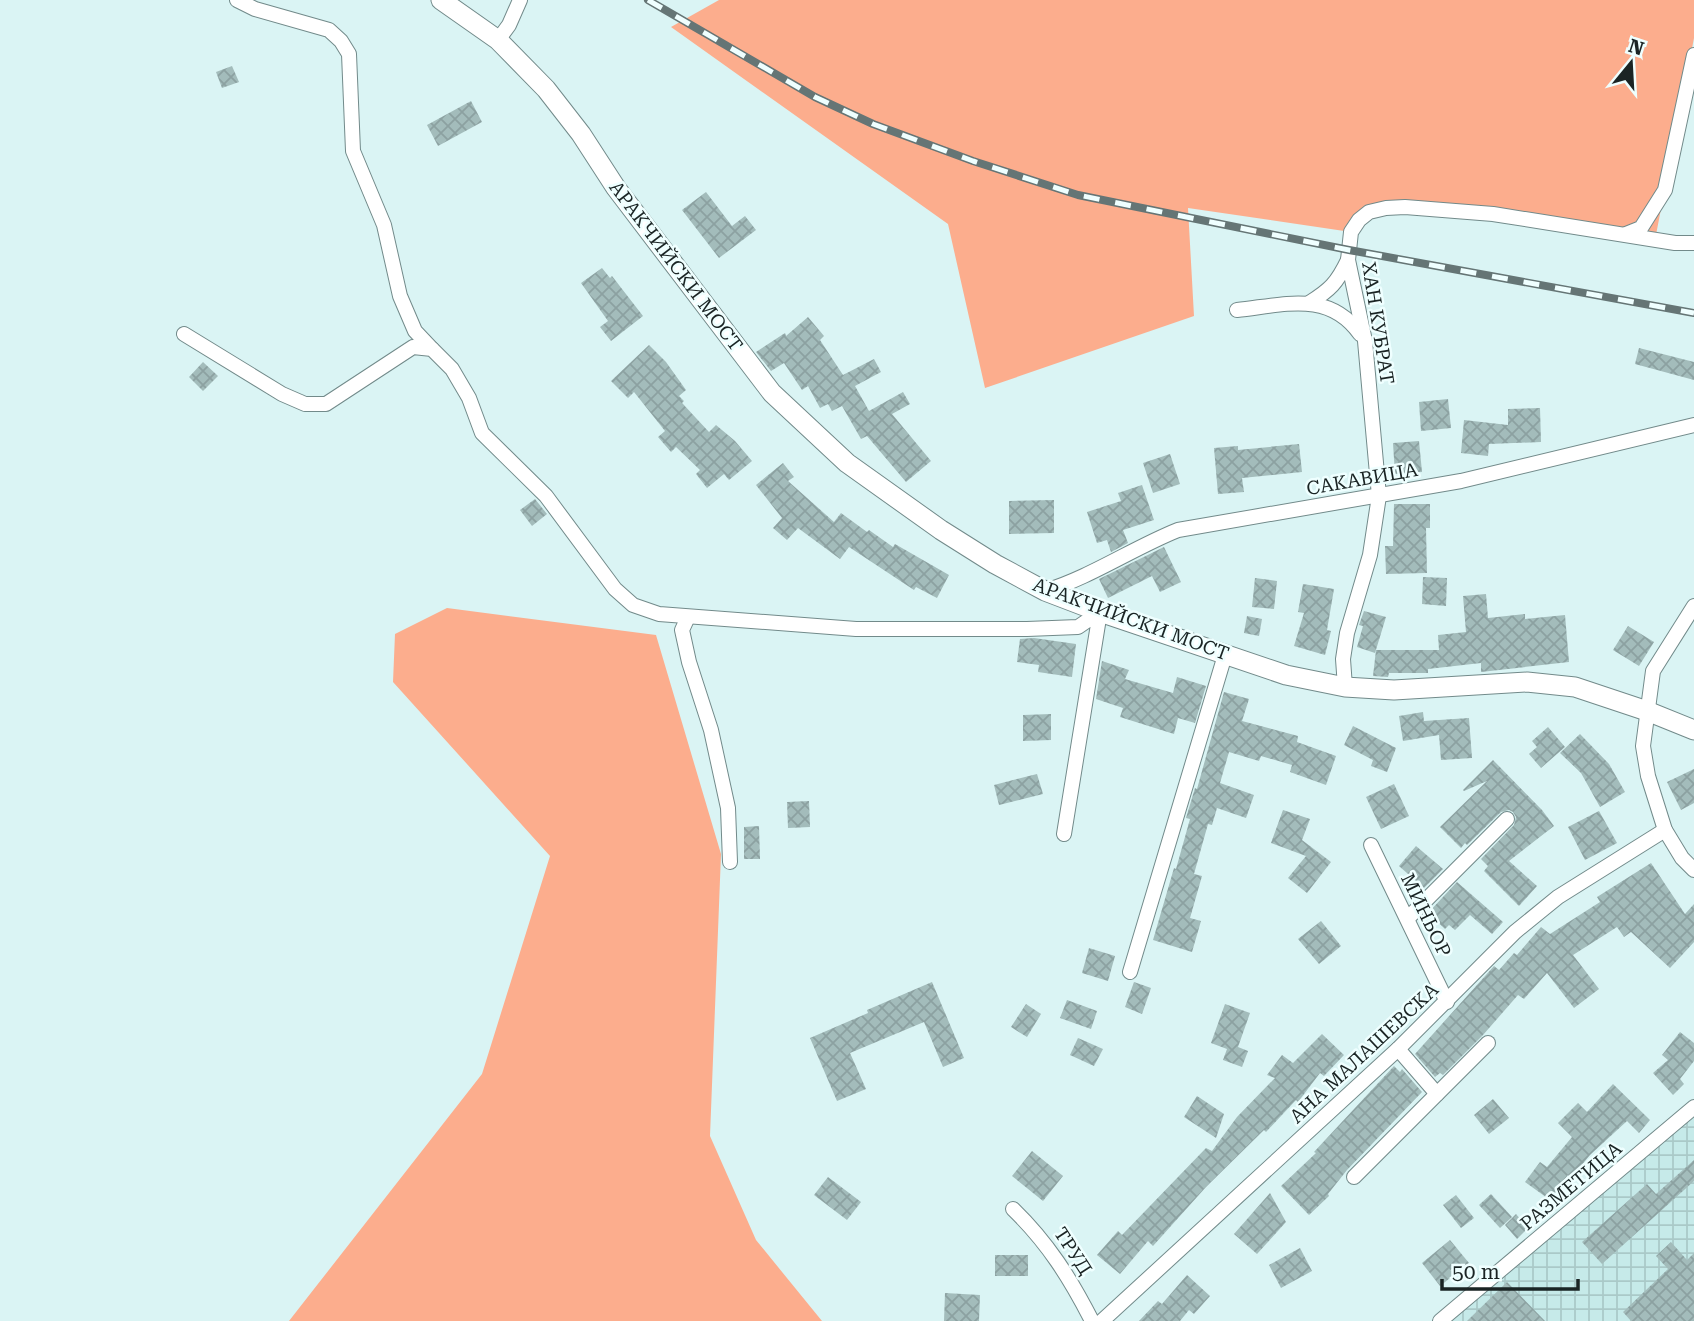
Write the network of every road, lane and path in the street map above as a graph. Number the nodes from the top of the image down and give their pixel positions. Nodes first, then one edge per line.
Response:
1 (237, 0) edge
2 (441, 0) edge
3 (520, 0) edge
4 (498, 40) junction
5 (1694, 55) edge
6 (1625, 234) junction
7 (1694, 243) edge
8 (1348, 260) junction
9 (1309, 303) junction
10 (1237, 310) dead end
11 (184, 334) dead end
12 (1365, 341) junction
13 (432, 349) junction
14 (1694, 425) edge
15 (1378, 496) junction
16 (1045, 591) junction
17 (1694, 607) edge
18 (1100, 612) junction
19 (688, 617) junction
20 (1225, 655) junction
21 (1345, 687) junction
22 (1647, 711) junction
23 (1694, 730) edge
24 (1507, 819) dead end
25 (1665, 830) junction
26 (1064, 834) dead end
27 (1371, 845) dead end
28 (730, 862) dead end
29 (1694, 870) edge
30 (1408, 918) junction
31 (1130, 972) dead end
32 (1447, 1002) junction
33 (1488, 1043) dead end
34 (1398, 1049) junction
35 (1437, 1094) junction
36 (1694, 1107) edge
37 (1354, 1177) dead end
38 (1013, 1209) dead end
39 (1091, 1321) edge
40 (1102, 1321) edge
41 (1440, 1321) edge

1 - 13 street
2 - 4 main road, АРАКЧИЙСКИ МОСТ
3 - 4 street
4 - 16 main road, АРАКЧИЙСКИ МОСТ
5 - 6 street
6 - 7 street, ХАН КУБРАТ
6 - 8 street, ХАН КУБРАТ
8 - 9 street
8 - 12 street, ХАН КУБРАТ
9 - 10 street
9 - 12 street
11 - 13 street
12 - 15 street, ХАН КУБРАТ
13 - 19 street
14 - 15 street, САКАВИЦА
15 - 16 street, САКАВИЦА
15 - 21 street, ХАН КУБРАТ
16 - 18 main road, АРАКЧИЙСКИ МОСТ
17 - 22 street
18 - 19 street
18 - 20 main road, АРАКЧИЙСКИ МОСТ
18 - 26 street
19 - 28 street
20 - 21 main road, АРАКЧИЙСКИ МОСТ
20 - 31 street
21 - 22 main road, АРАКЧИЙСКИ МОСТ
22 - 23 main road, АРАКЧИЙСКИ МОСТ
22 - 25 street
24 - 30 street
25 - 29 street
25 - 32 street, АНА МАЛАШЕВСКА
27 - 30 street, МИНЬОР
30 - 32 street, МИНЬОР
32 - 34 street, АНА МАЛАШЕВСКА
33 - 35 street
34 - 35 street
34 - 40 street, АНА МАЛАШЕВСКА
35 - 37 street
36 - 41 street, РАЗМЕТИЦА
38 - 39 street, ТРУД

